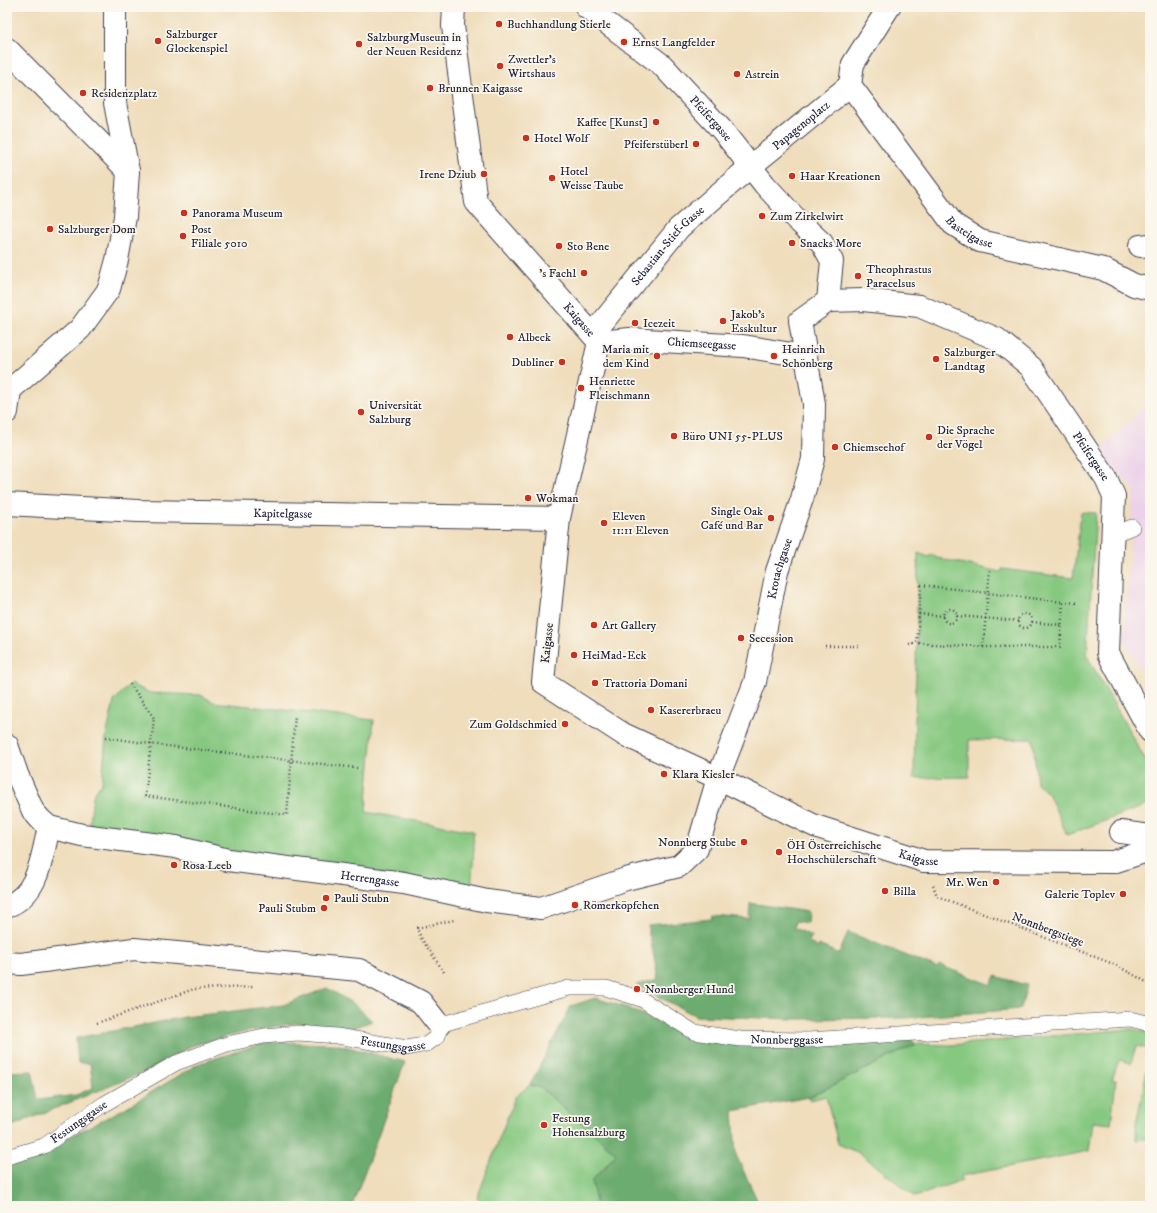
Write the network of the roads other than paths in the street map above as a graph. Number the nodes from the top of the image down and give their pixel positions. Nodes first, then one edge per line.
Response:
1 (115, 7) edge
2 (454, 7) edge
3 (586, 7) edge
4 (889, 7) edge
5 (7, 49) edge
6 (850, 84) junction
7 (751, 166) junction
8 (128, 171) junction
9 (1150, 289) edge
10 (828, 301) junction
11 (596, 338) junction
12 (804, 356) junction
13 (7, 412) edge
14 (7, 504) edge
15 (559, 518) junction
16 (1150, 731) edge
17 (7, 745) edge
18 (718, 778) junction
19 (49, 827) junction
20 (1121, 832) dead end
21 (1150, 836) edge
22 (1150, 850) edge
23 (7, 906) edge
24 (7, 962) edge
25 (1150, 1024) edge
26 (439, 1025) junction
27 (7, 1157) edge

1 - 8 street
2 - 11 street, Kaigasse
3 - 7 street, Pfeifergasse
4 - 6 street
5 - 8 street
6 - 7 street, Papagenoplatz
6 - 9 street, Basteigasse
7 - 10 street, Pfeifergasse
7 - 11 street, Sebastian-Stief-Gasse
8 - 13 street
10 - 12 street, Krotachgasse
10 - 16 street, Pfeifergasse
11 - 12 street, Chiemseegasse
11 - 15 street, Kaigasse
12 - 18 street, Krotachgasse
14 - 15 street, Kapitelgasse
15 - 18 street, Kaigasse
17 - 19 street
18 - 19 street, Herrengasse
18 - 22 street, Kaigasse
19 - 23 street
20 - 21 street
24 - 26 street, Festungsgasse
25 - 26 lane, Nonnberggasse
26 - 27 lane, Festungsgasse

